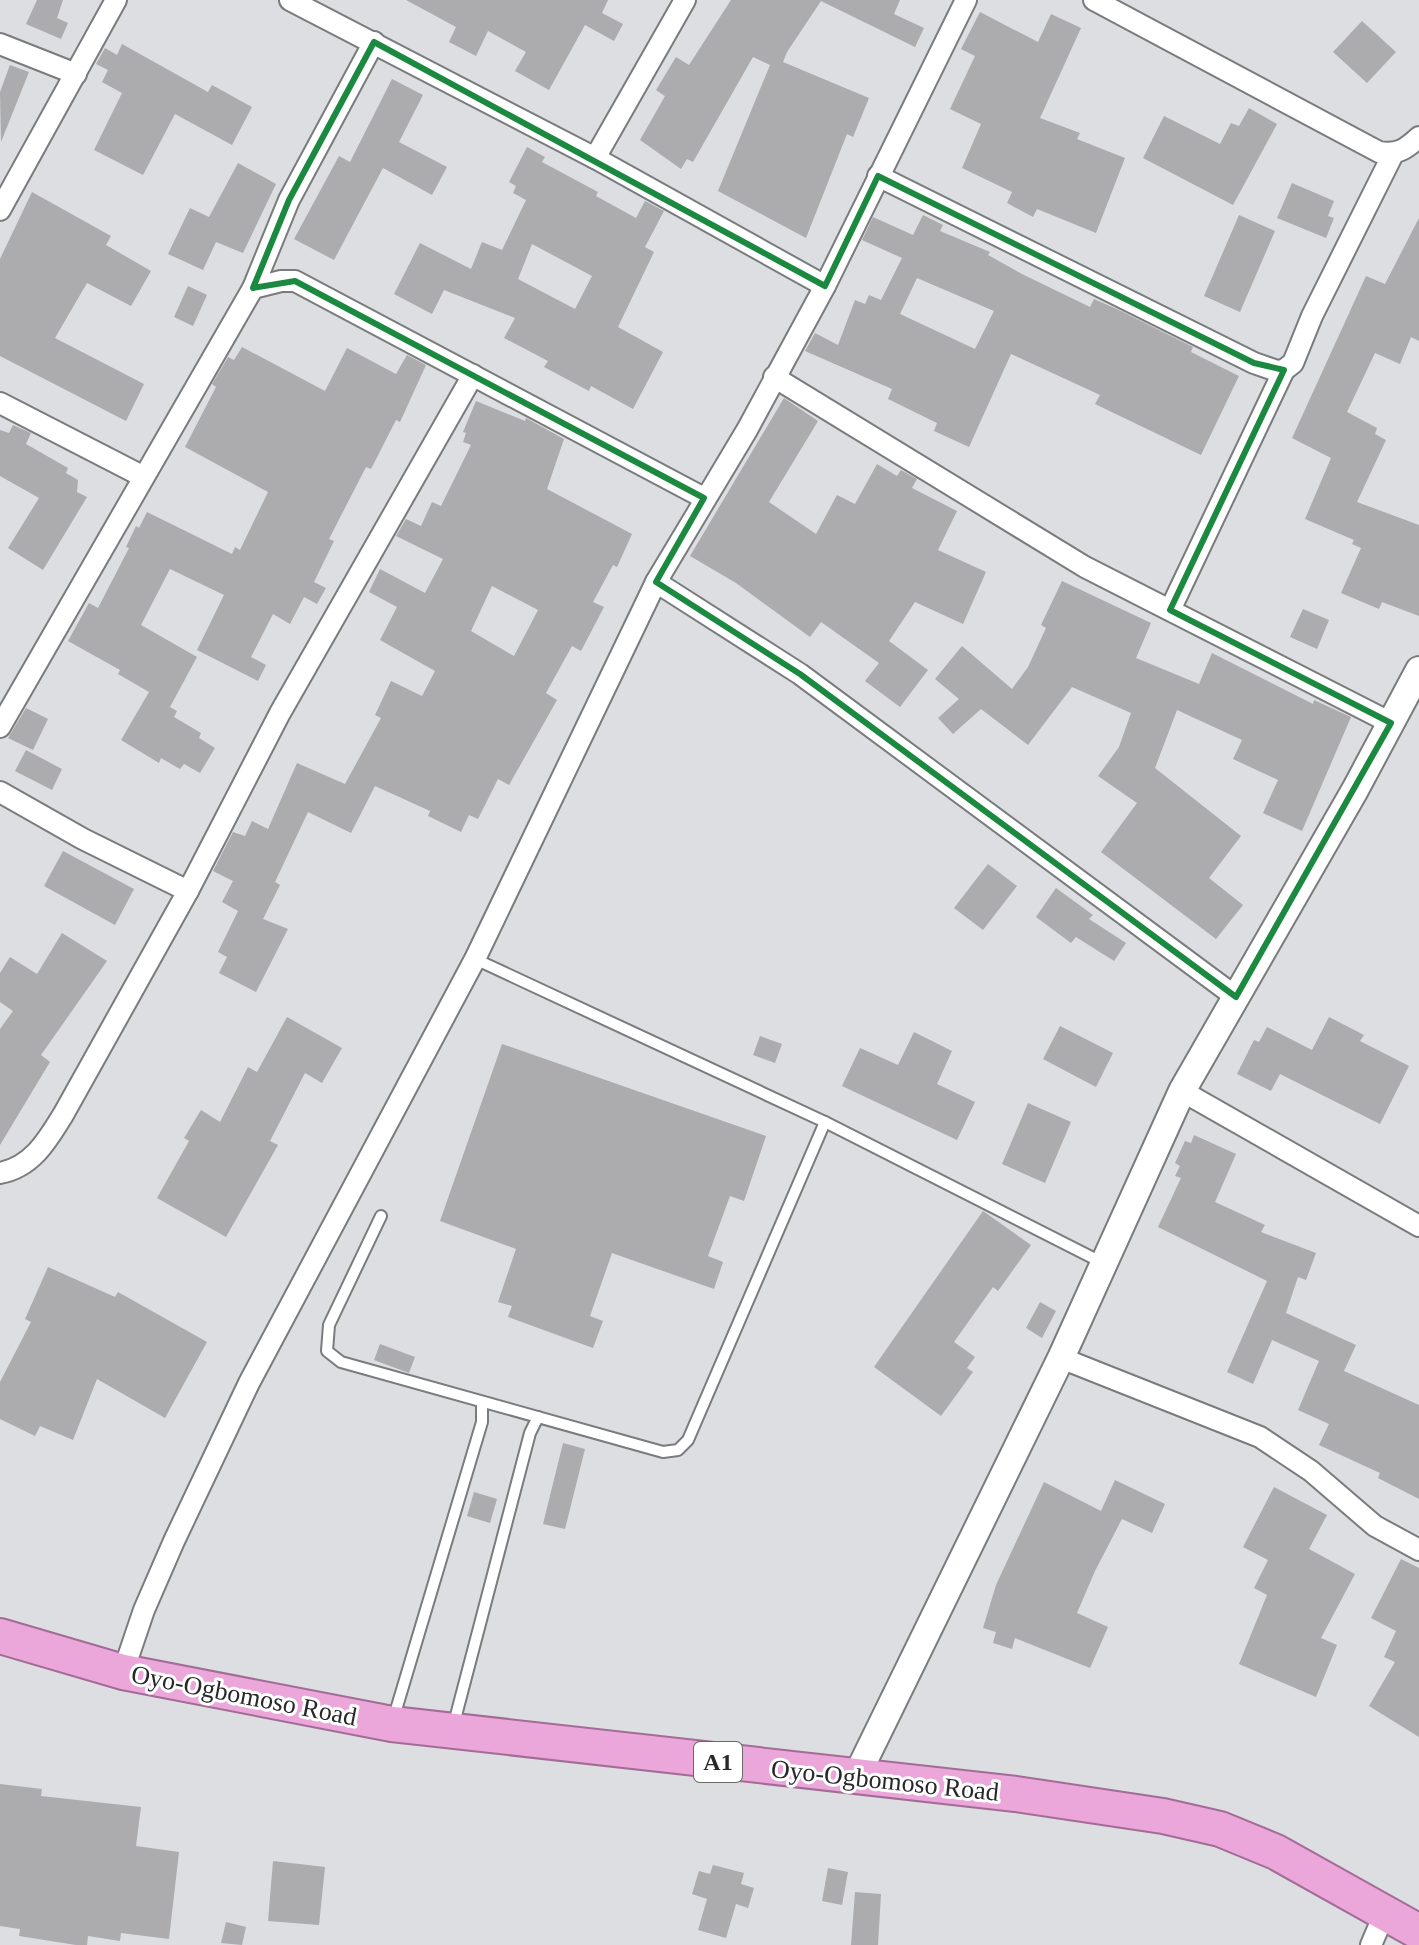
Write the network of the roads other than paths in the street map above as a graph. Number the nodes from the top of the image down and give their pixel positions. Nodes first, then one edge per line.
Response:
1 (116, 0) edge
2 (290, 0) edge
3 (685, 0) edge
4 (966, 0) edge
5 (1094, 0) edge
6 (374, 42) junction
7 (0, 44) edge
8 (76, 74) junction
9 (1419, 137) edge
10 (1393, 154) junction
11 (595, 158) junction
12 (878, 176) junction
13 (0, 209) edge
14 (825, 286) junction
15 (253, 288) junction
16 (1284, 370) junction
17 (473, 375) junction
18 (774, 377) junction
19 (0, 403) edge
20 (142, 476) junction
21 (704, 498) junction
22 (656, 582) junction
23 (1170, 610) junction
24 (1419, 670) edge
25 (1391, 723) junction
26 (0, 727) edge
27 (0, 792) edge
28 (188, 891) junction
29 (475, 959) junction
30 (1236, 997) junction
31 (1182, 1091) junction
32 (825, 1122) junction
33 (0, 1173) edge
34 (381, 1216) dead end
35 (1419, 1226) edge
36 (1105, 1264) junction
37 (1061, 1358) junction
38 (482, 1403) junction
39 (538, 1417) junction
40 (1419, 1550) edge
41 (0, 1636) edge
42 (123, 1672) junction
43 (392, 1724) junction
44 (452, 1731) junction
45 (856, 1777) junction
46 (1386, 1910) junction
47 (1419, 1932) edge
48 (1371, 1945) edge

1 - 8 street
2 - 6 street
3 - 11 street
4 - 12 street
5 - 10 street
6 - 11 street
6 - 15 street
7 - 8 street
8 - 13 street
9 - 10 street
10 - 16 street
11 - 14 street
12 - 14 street
12 - 16 street
14 - 18 street
15 - 17 street
15 - 20 street
16 - 23 street
17 - 21 street
17 - 28 street
18 - 21 street
18 - 23 street
19 - 20 street
20 - 26 street
21 - 22 street
22 - 29 street
22 - 30 street
23 - 25 street
24 - 25 street
25 - 30 street
27 - 28 street
28 - 33 street
29 - 32 lane
29 - 42 street
30 - 31 street
31 - 35 street
31 - 36 street
32 - 36 lane
32 - 39 lane
34 - 38 lane
36 - 37 street
37 - 40 street
37 - 45 street
38 - 39 lane
38 - 43 lane
39 - 44 lane
41 - 42 highway, Oyo-Ogbomoso Road / A1
42 - 43 highway, Oyo-Ogbomoso Road / A1
43 - 44 highway, Oyo-Ogbomoso Road / A1
44 - 45 highway, Oyo-Ogbomoso Road / A1
45 - 46 highway, Oyo-Ogbomoso Road / A1
46 - 47 highway, Oyo-Ogbomoso Road / A1
46 - 48 street

